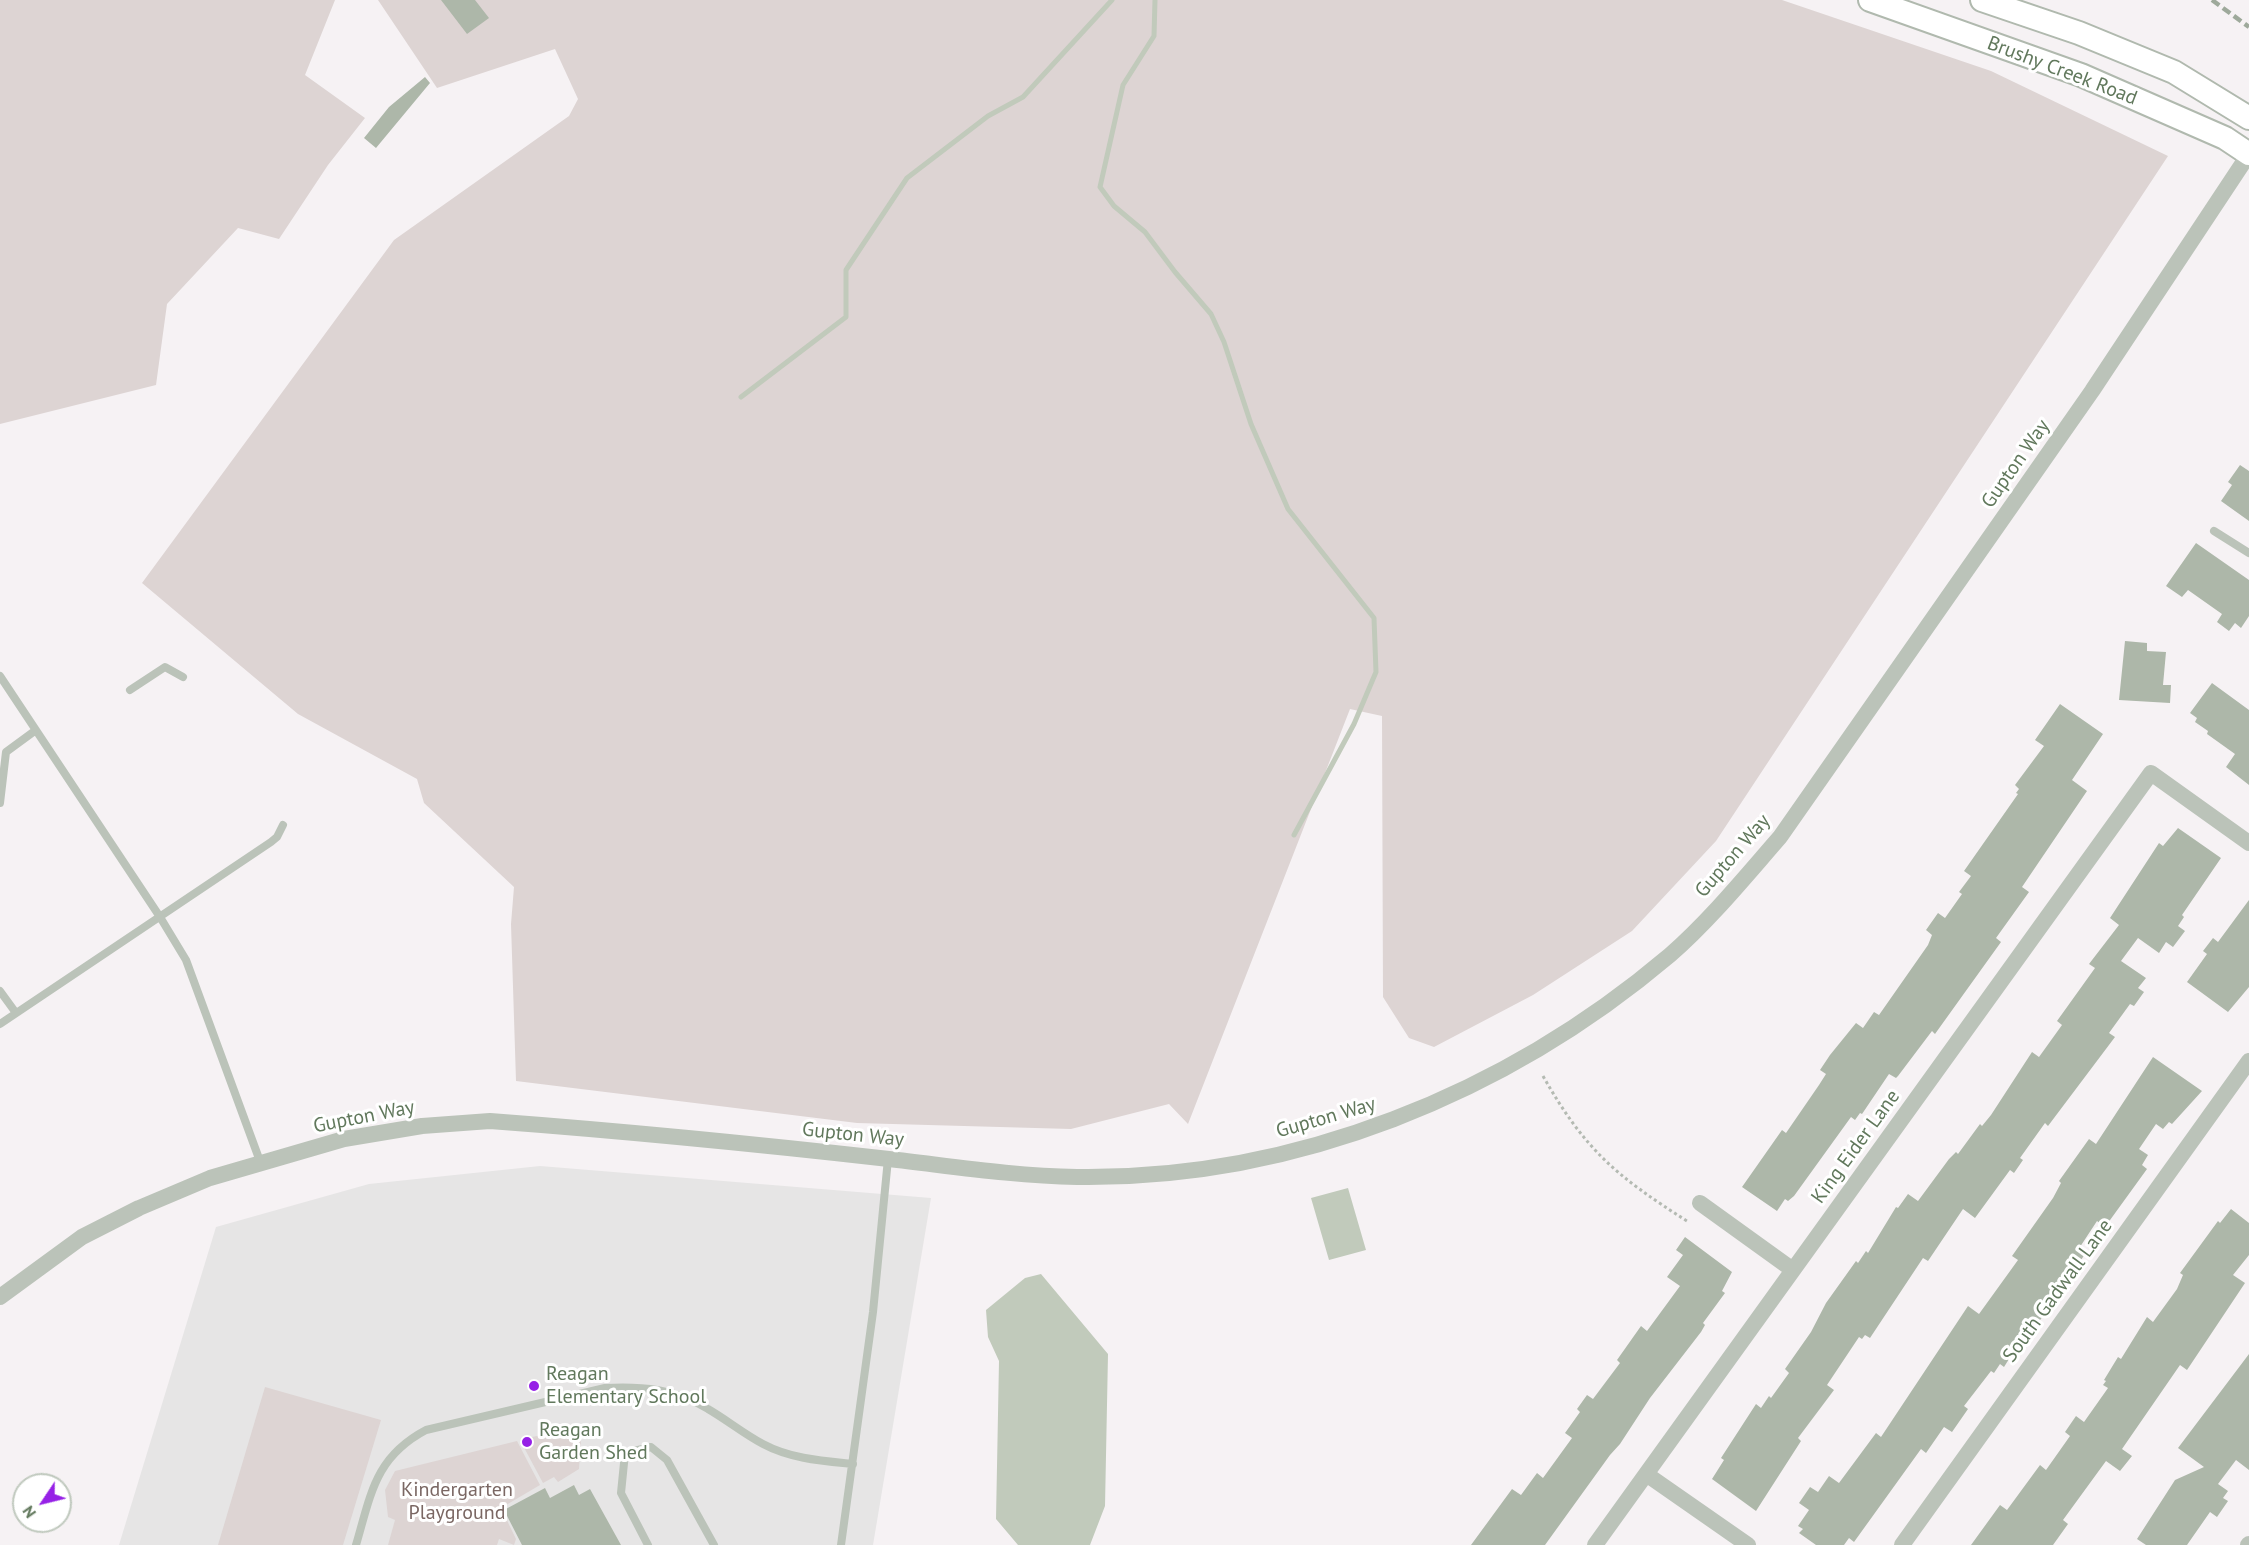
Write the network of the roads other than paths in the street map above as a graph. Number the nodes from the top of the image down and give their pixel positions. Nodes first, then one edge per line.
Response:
1 (1870, 0) edge
2 (1982, 0) edge
3 (2249, 118) edge
4 (2249, 154) edge
5 (2214, 531) dead end
6 (2249, 553) edge
7 (0, 676) edge
8 (183, 677) dead end
9 (130, 690) dead end
10 (36, 730) junction
11 (0, 803) edge
12 (283, 825) dead end
13 (2249, 843) edge
14 (160, 917) junction
15 (0, 991) edge
16 (16, 1013) junction
17 (0, 1024) edge
18 (2249, 1061) edge
19 (888, 1159) junction
20 (261, 1164) junction
21 (1700, 1203) dead end
22 (1793, 1270) junction
23 (0, 1297) edge
24 (853, 1464) junction
25 (1646, 1474) junction
26 (356, 1545) edge
27 (648, 1545) edge
28 (714, 1545) edge
29 (841, 1545) edge
30 (1595, 1545) edge
31 (1748, 1545) edge
32 (1902, 1545) edge

1 - 4 main road, Brushy Creek Road
2 - 3 main road, Brushy Creek Road
4 - 19 street, Gupton Way
5 - 6 lane
7 - 10 lane
8 - 9 lane
10 - 11 lane
10 - 14 lane
12 - 14 lane
13 - 22 street, King Eider Lane
14 - 16 lane
14 - 20 lane
15 - 16 lane
16 - 17 lane
18 - 32 street, South Gadwall Lane
19 - 20 street, Gupton Way
19 - 24 lane
20 - 23 street, Gupton Way
21 - 22 street
22 - 25 street, King Eider Lane
24 - 26 lane
24 - 29 lane
25 - 30 street, King Eider Lane
25 - 31 street
27 - 28 lane

